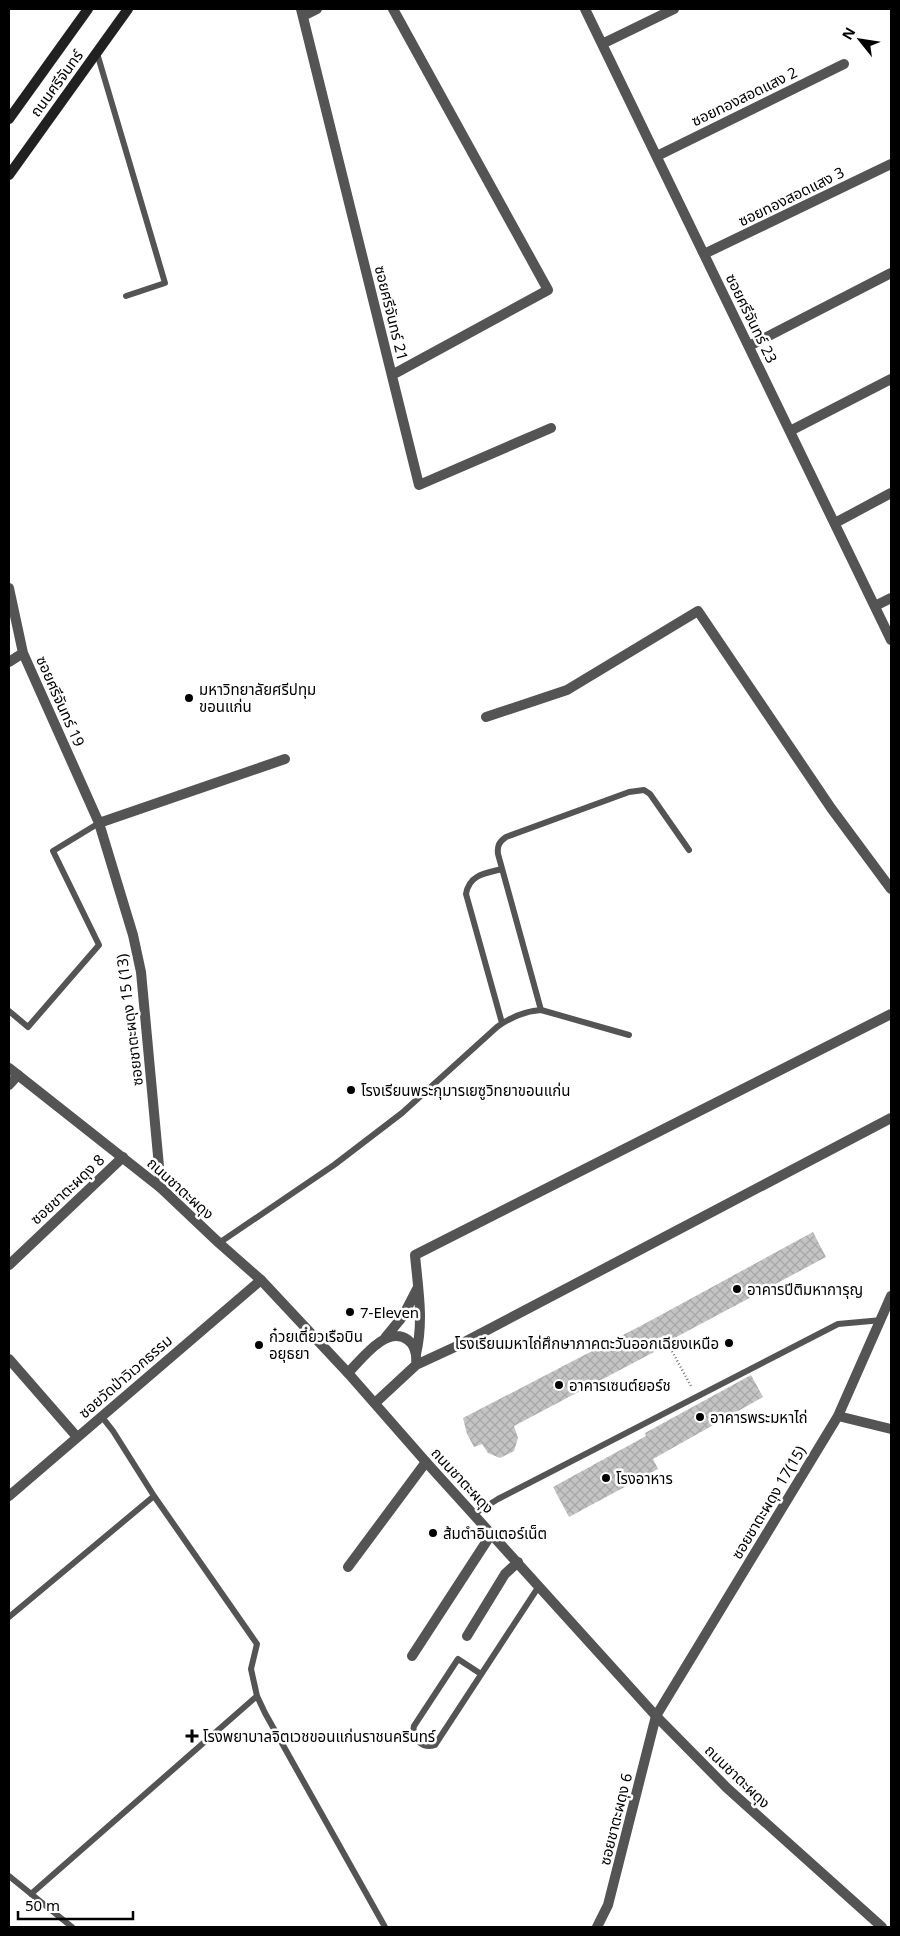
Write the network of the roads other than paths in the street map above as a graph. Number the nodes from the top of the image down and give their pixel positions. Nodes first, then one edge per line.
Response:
1 (88, 9) edge
2 (128, 9) edge
3 (317, 9) edge
4 (393, 9) edge
5 (585, 9) edge
6 (674, 9) edge
7 (302, 12) edge
8 (602, 44) junction
9 (97, 53) junction
10 (844, 64) dead end
11 (9, 119) edge
12 (657, 156) junction
13 (891, 164) edge
14 (9, 175) edge
15 (704, 254) junction
16 (891, 273) edge
17 (126, 296) dead end
18 (749, 346) junction
19 (392, 375) junction
20 (891, 379) edge
21 (552, 428) dead end
22 (790, 431) junction
23 (891, 493) edge
24 (835, 523) junction
25 (9, 588) edge
26 (891, 598) edge
27 (875, 606) junction
28 (891, 640) edge
29 (22, 653) junction
30 (9, 662) edge
31 (486, 717) dead end
32 (285, 758) dead end
33 (99, 823) junction
34 (689, 850) dead end
35 (502, 869) junction
36 (891, 890) edge
37 (542, 1010) junction
38 (9, 1011) edge
39 (891, 1014) edge
40 (502, 1023) junction
41 (629, 1035) dead end
42 (9, 1068) edge
43 (18, 1076) junction
44 (9, 1084) edge
45 (891, 1118) edge
46 (123, 1157) junction
47 (161, 1188) junction
48 (219, 1243) junction
49 (9, 1265) edge
50 (261, 1280) junction
51 (418, 1288) junction
52 (891, 1296) edge
53 (887, 1322) edge
54 (385, 1338) junction
55 (416, 1354) junction
56 (9, 1359) edge
57 (416, 1365) junction
58 (348, 1373) junction
59 (376, 1404) junction
60 (102, 1416) junction
61 (838, 1416) junction
62 (891, 1429) edge
63 (77, 1437) junction
64 (426, 1462) junction
65 (9, 1496) edge
66 (154, 1496) junction
67 (474, 1514) junction
68 (492, 1533) junction
69 (518, 1562) junction
70 (348, 1567) dead end
71 (539, 1586) junction
72 (9, 1617) edge
73 (467, 1636) dead end
74 (412, 1656) dead end
75 (482, 1674) junction
76 (257, 1696) junction
77 (656, 1716) junction
78 (9, 1876) edge
79 (31, 1894) junction
80 (72, 1927) edge
81 (385, 1927) edge
82 (597, 1927) edge
83 (882, 1927) edge

1 - 11 main road, ถนนศรีจันทร์
2 - 9 main road, ถนนศรีจันทร์
3 - 7 street
4 - 19 street
5 - 8 street, ซอยศรีจันทร์ 23
6 - 8 street
7 - 19 street, ซอยศรีจันทร์ 21
8 - 12 street, ซอยศรีจันทร์ 23
9 - 14 main road, ถนนศรีจันทร์
9 - 17 lane
10 - 12 street, ซอยทองสอดแสง 2
12 - 15 street, ซอยศรีจันทร์ 23
13 - 15 street, ซอยทองสอดแสง 3
15 - 18 street, ซอยศรีจันทร์ 23
16 - 18 street
18 - 22 street, ซอยศรีจันทร์ 23
19 - 21 street, ซอยศรีจันทร์ 21
20 - 22 street
22 - 24 street, ซอยศรีจันทร์ 23
23 - 24 street
24 - 27 street, ซอยศรีจันทร์ 23
25 - 29 street, ซอยศรีจันทร์ 19
26 - 27 street
27 - 28 street, ซอยศรีจันทร์ 23
29 - 30 street
29 - 33 street, ซอยศรีจันทร์ 19
31 - 36 street
32 - 33 street
33 - 38 lane
33 - 47 street, ซอยชาตะผดุง 15 (13)
34 - 35 lane
35 - 37 lane
35 - 40 lane
37 - 40 lane
37 - 41 lane
39 - 51 street
40 - 48 lane
42 - 43 street, ถนนชาตะผดุง
43 - 44 street
43 - 46 street, ถนนชาตะผดุง
45 - 57 street
46 - 47 street, ถนนชาตะผดุง
46 - 49 street, ซอยชาตะผดุง 8
47 - 48 street, ถนนชาตะผดุง
48 - 50 street, ถนนชาตะผดุง
50 - 58 street, ถนนชาตะผดุง
50 - 60 street, ซอยวัดป่าวิเวกธรรม
51 - 54 street
51 - 55 street
52 - 53 street, ซอยชาตะผดุง 17(15)
53 - 61 street, ซอยชาตะผดุง 17(15)
53 - 67 lane
54 - 55 street
54 - 58 street
55 - 57 street
56 - 63 street
57 - 59 street
58 - 59 street, ถนนชาตะผดุง
59 - 64 street, ถนนชาตะผดุง
60 - 63 street, ซอยวัดป่าวิเวกธรรม
60 - 66 lane
61 - 62 street
61 - 77 street, ซอยชาตะผดุง 17(15)
63 - 65 street, ซอยวัดป่าวิเวกธรรม
64 - 67 street, ถนนชาตะผดุง
64 - 70 street
66 - 72 lane
66 - 76 lane
67 - 68 street, ถนนชาตะผดุง
68 - 69 street, ถนนชาตะผดุง
68 - 74 street
69 - 71 street, ถนนชาตะผดุง
69 - 73 street
71 - 75 lane
71 - 77 street, ถนนชาตะผดุง
75 - 75 lane
76 - 79 lane
76 - 81 lane
77 - 82 street, ซอยชาตะผดุง 6
77 - 83 street, ถนนชาตะผดุง
78 - 79 lane
79 - 80 lane

